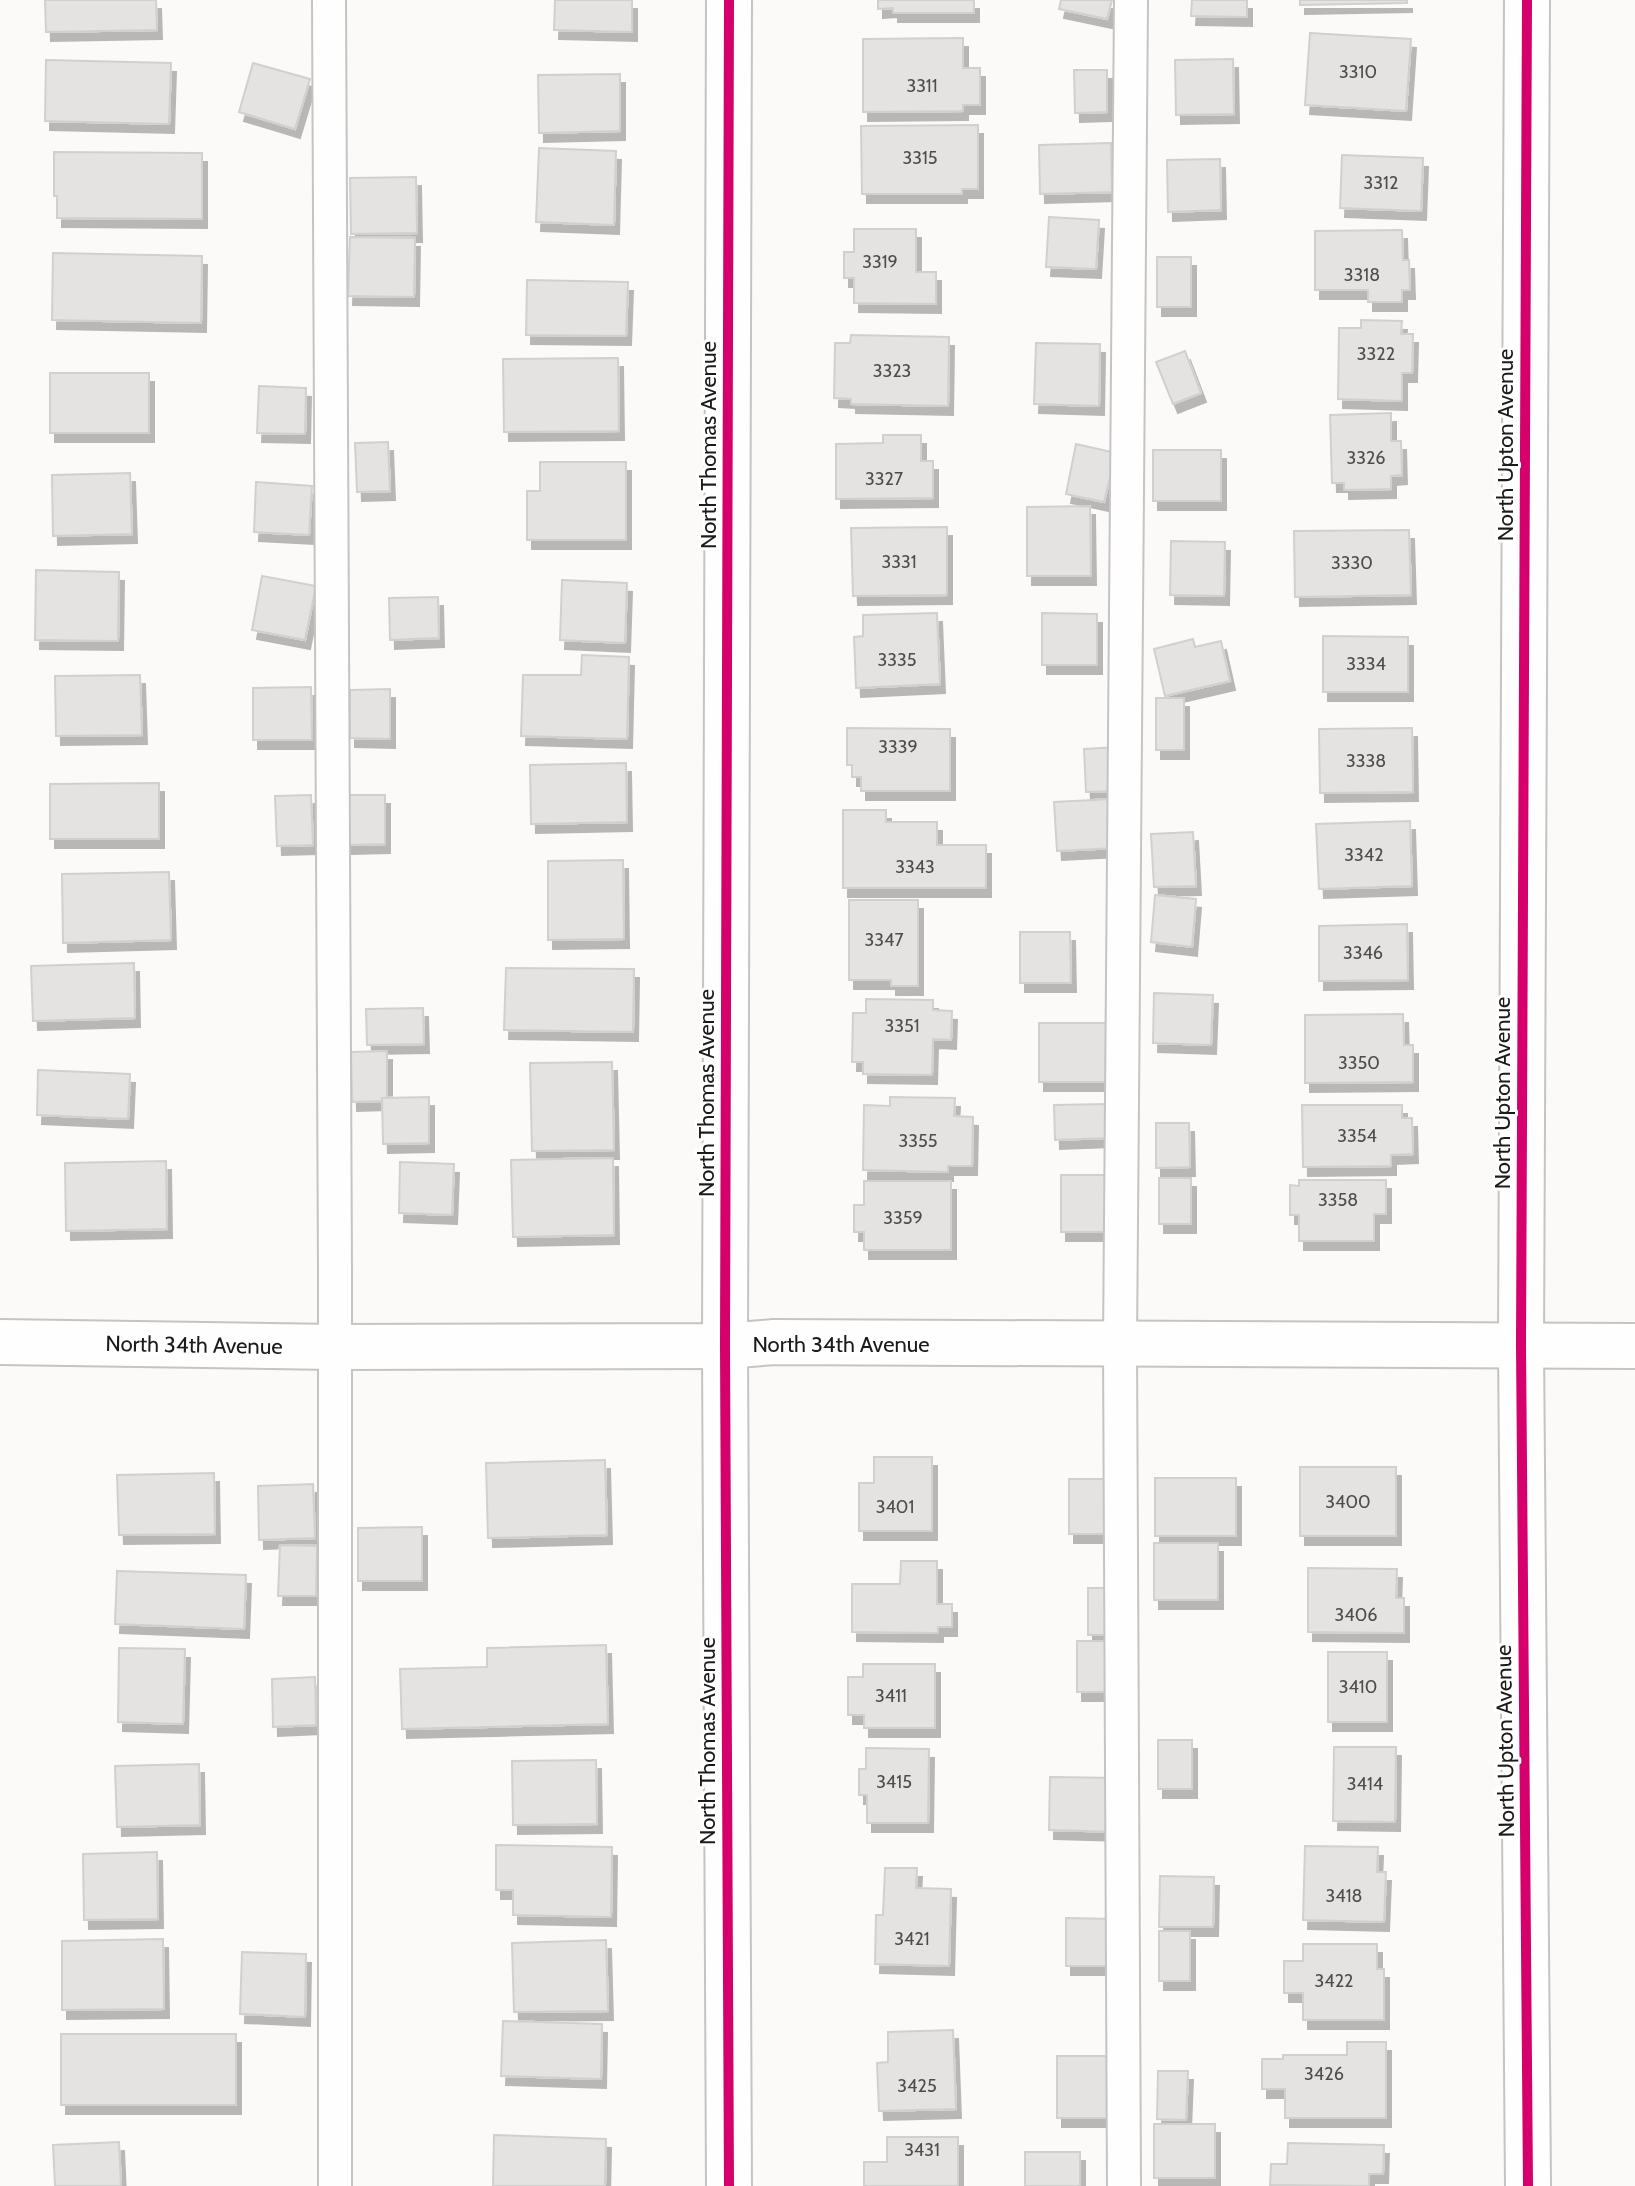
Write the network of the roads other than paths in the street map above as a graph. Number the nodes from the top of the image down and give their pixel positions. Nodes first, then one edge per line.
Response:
1 (329, 0) edge
2 (729, 0) edge
3 (1131, 0) edge
4 (1527, 0) edge
5 (0, 1342) edge
6 (1120, 1344) junction
7 (1521, 1345) junction
8 (725, 1346) junction
9 (1635, 1346) edge
10 (335, 1347) junction
11 (335, 2186) edge
12 (729, 2186) edge
13 (1124, 2186) edge
14 (1528, 2186) edge

1 - 10 lane
2 - 8 street, North Thomas Avenue
3 - 6 lane
4 - 7 street, North Upton Avenue
5 - 10 street, North 34th Avenue
6 - 7 street, North 34th Avenue
6 - 8 street, North 34th Avenue
6 - 13 lane
7 - 9 street, North 34th Avenue
7 - 14 street, North Upton Avenue
8 - 10 street, North 34th Avenue
8 - 12 street, North Thomas Avenue
10 - 11 lane

